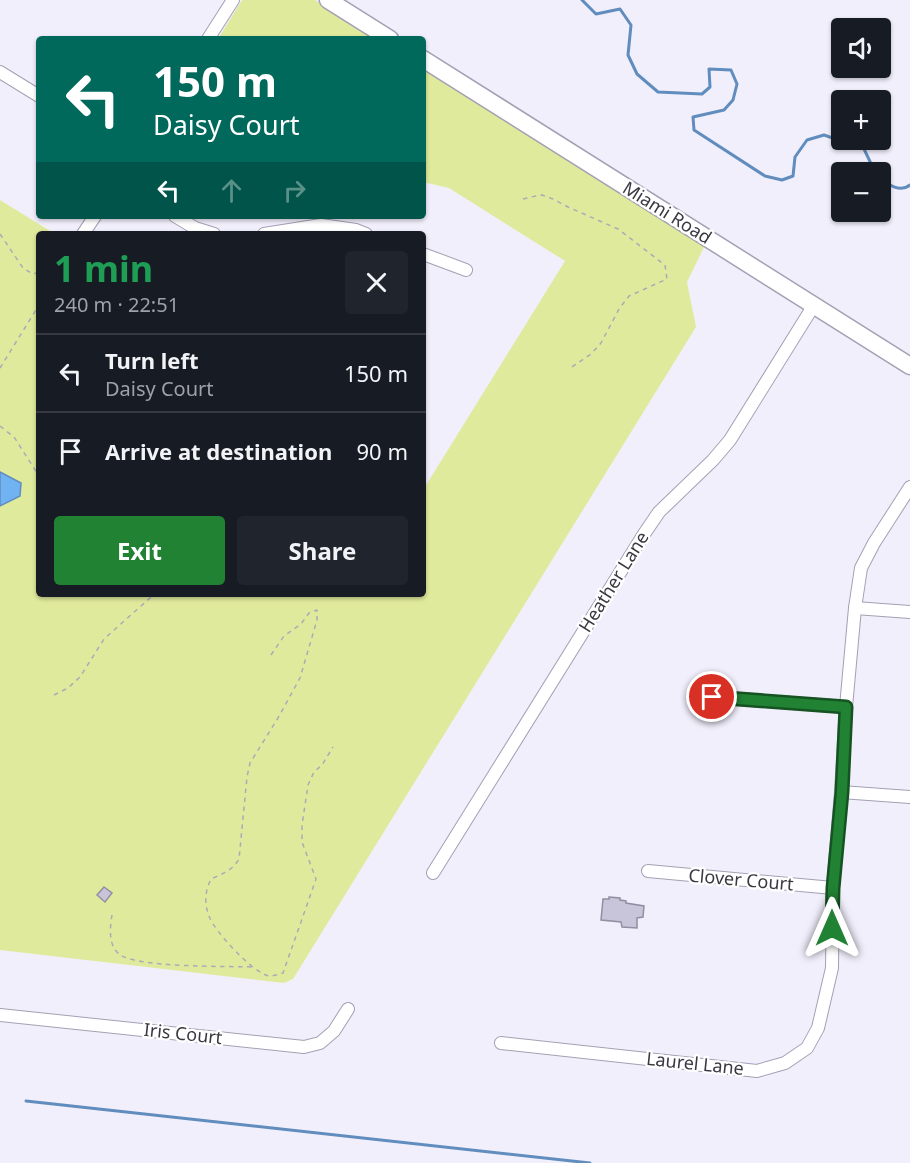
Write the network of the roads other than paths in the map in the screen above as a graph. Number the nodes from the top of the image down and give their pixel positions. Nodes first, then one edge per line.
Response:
1 (233, 0) edge
2 (328, 0) edge
3 (210, 36) edge
4 (385, 36) edge
5 (426, 62) edge
6 (0, 72) edge
7 (36, 94) edge
8 (180, 219) edge
9 (204, 231) edge
10 (283, 231) edge
11 (358, 231) edge
12 (426, 255) edge
13 (466, 270) dead end
14 (814, 305) junction
15 (910, 366) edge
16 (910, 487) edge
17 (855, 608) junction
18 (910, 612) edge
19 (712, 697) dead end
20 (846, 707) junction
21 (842, 792) junction
22 (910, 797) edge
23 (648, 871) dead end
24 (433, 873) dead end
25 (833, 888) junction
26 (348, 1009) dead end
27 (0, 1014) edge
28 (501, 1043) dead end

1 - 3 street
2 - 4 street
5 - 14 street, Miami Road
6 - 7 street
8 - 9 street
10 - 11 street
12 - 13 street
14 - 15 street, Miami Road
14 - 24 street, Heather Lane
16 - 17 street, Laurel Lane
17 - 18 street
17 - 20 street, Laurel Lane
19 - 20 street
20 - 21 street, Laurel Lane
21 - 22 street
21 - 25 street, Laurel Lane
23 - 25 street, Clover Court
25 - 28 street, Laurel Lane
26 - 27 street, Iris Court

